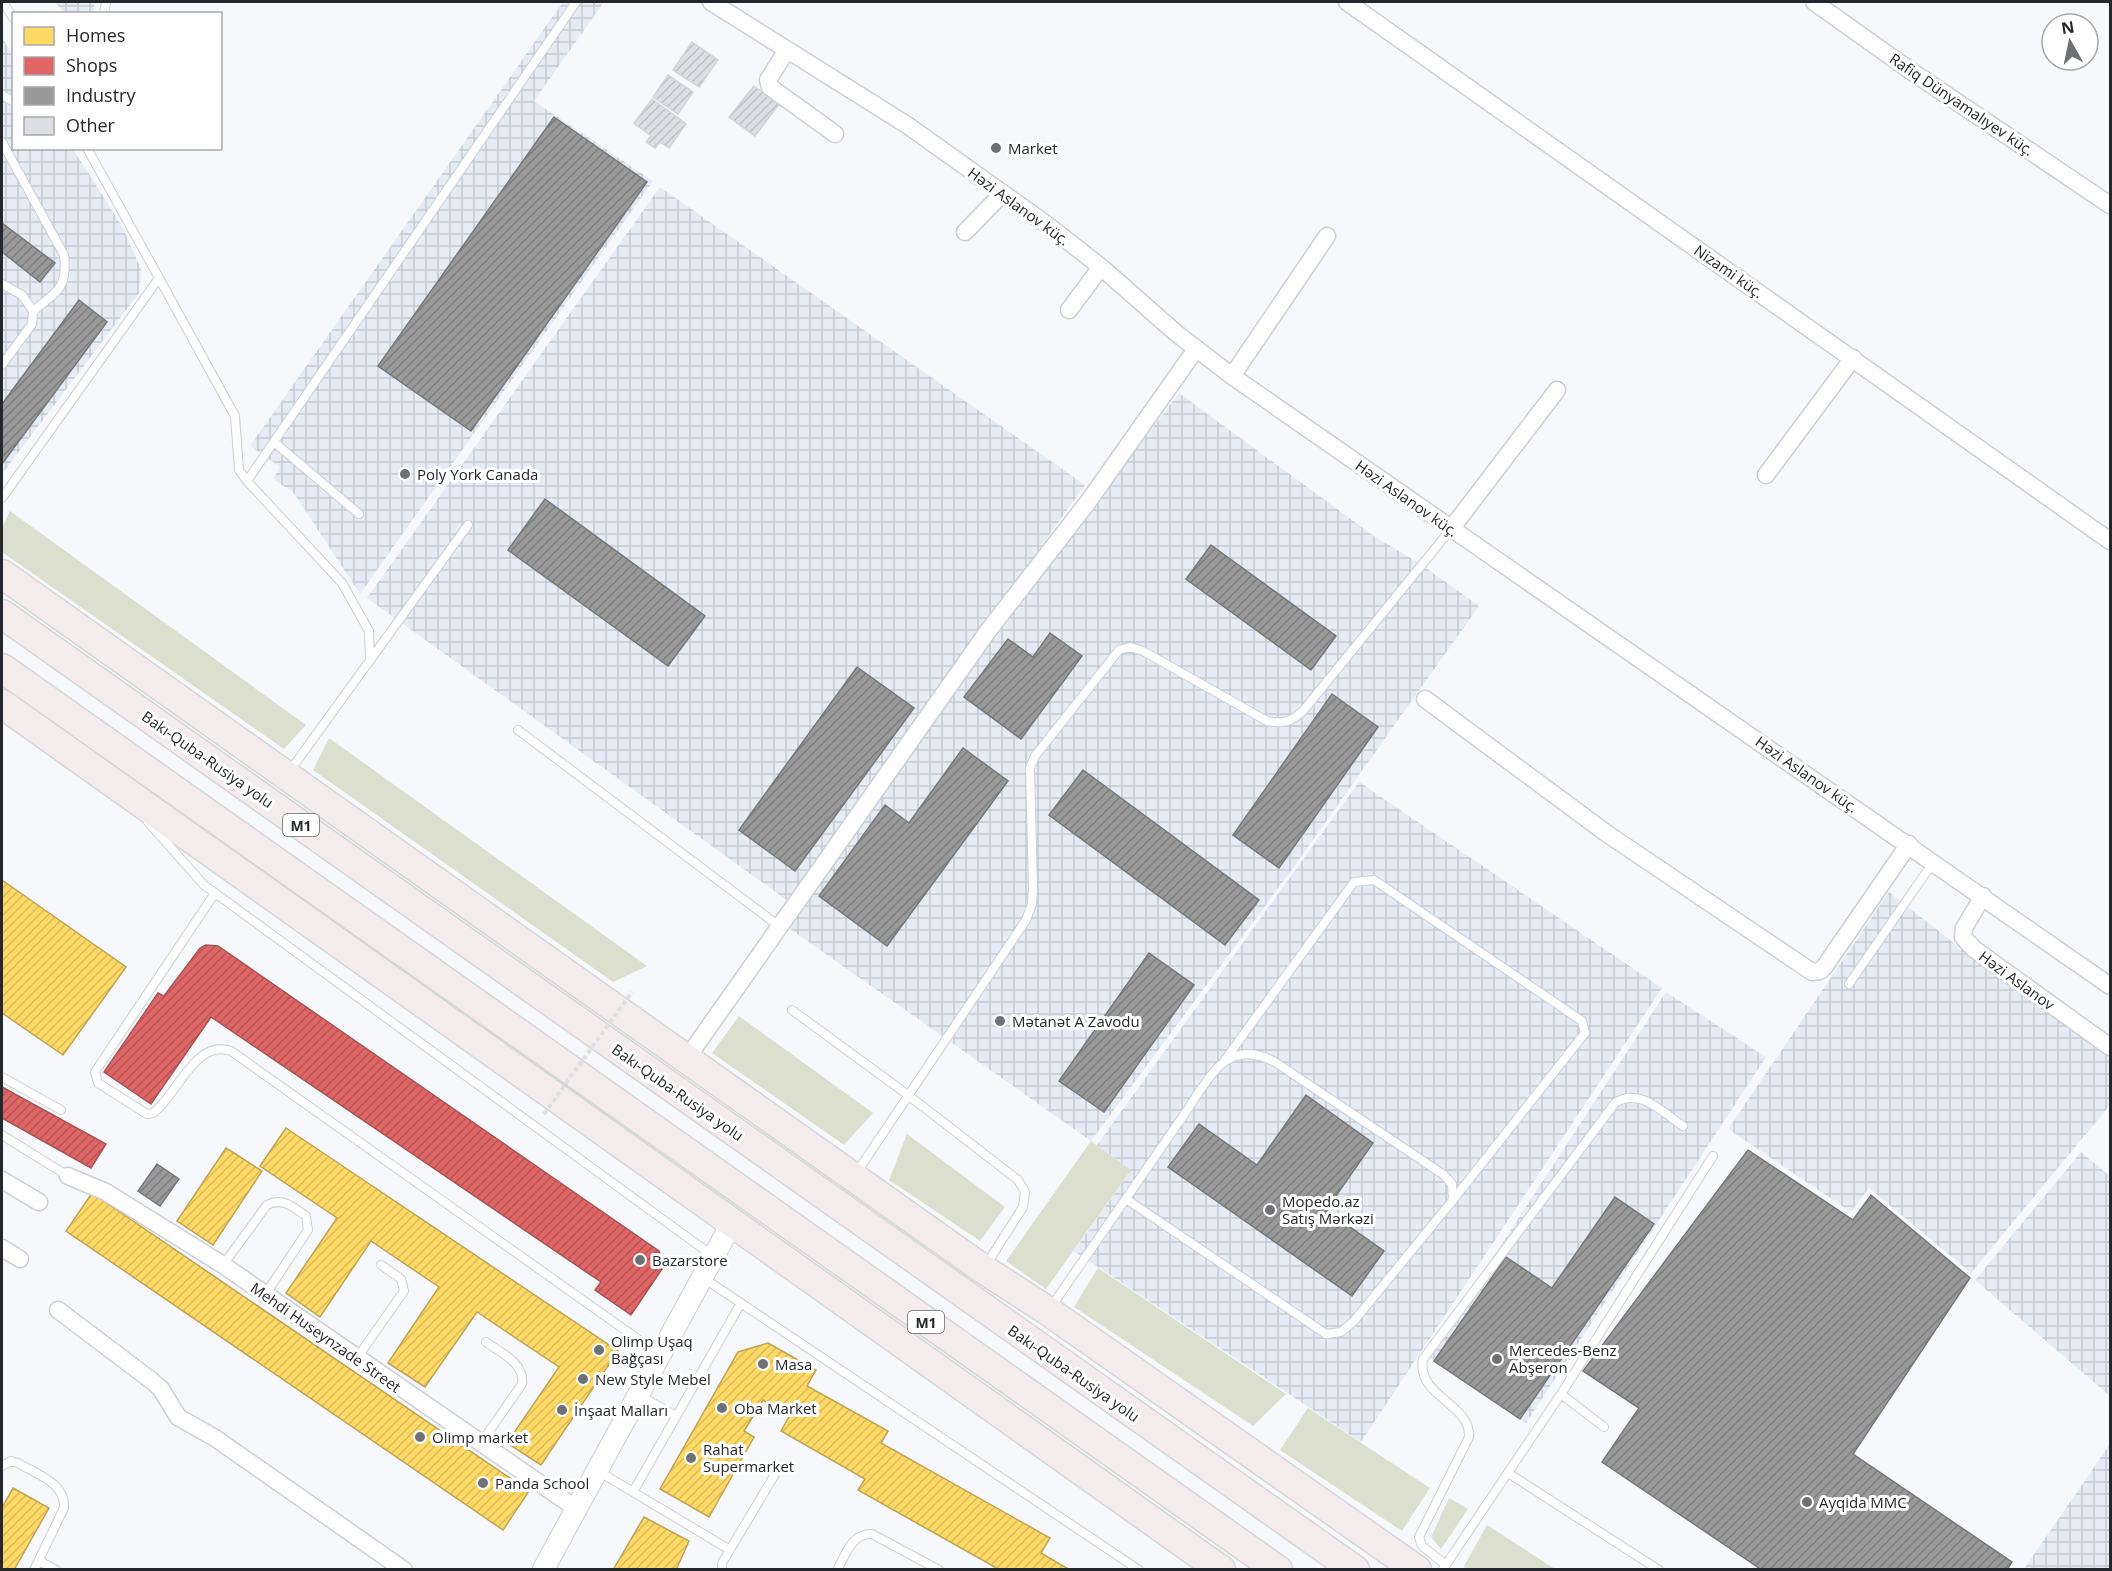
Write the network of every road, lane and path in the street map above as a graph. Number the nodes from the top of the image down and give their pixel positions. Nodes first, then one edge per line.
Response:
1 (3, 2) edge
2 (576, 2) edge
3 (711, 2) edge
4 (1347, 2) edge
5 (1814, 2) edge
6 (12, 17) edge
7 (787, 50) junction
8 (834, 134) dead end
9 (2, 142) edge
10 (88, 150) edge
11 (1002, 194) junction
12 (2110, 205) edge
13 (965, 232) dead end
14 (1327, 236) dead end
15 (1101, 267) junction
16 (159, 278) junction
17 (2, 284) edge
18 (33, 310) junction
19 (1069, 310) dead end
20 (1196, 349) junction
21 (1853, 358) junction
22 (2, 365) edge
23 (1232, 376) junction
24 (1557, 390) dead end
25 (274, 442) junction
26 (1766, 475) dead end
27 (247, 481) junction
28 (2, 498) edge
29 (359, 514) dead end
30 (468, 525) dead end
31 (1451, 529) junction
32 (2110, 541) edge
33 (2, 574) edge
34 (2, 614) edge
35 (370, 660) junction
36 (2, 668) edge
37 (1425, 699) dead end
38 (2, 704) edge
39 (518, 730) dead end
40 (285, 777) junction
41 (116, 785) junction
42 (1909, 844) junction
43 (1934, 861) junction
44 (214, 893) junction
45 (1983, 896) junction
46 (779, 926) junction
47 (1849, 984) dead end
48 (2110, 986) edge
49 (632, 992) dead end
50 (792, 1010) dead end
51 (600, 1036) junction
52 (2110, 1047) edge
53 (687, 1058) junction
54 (1225, 1060) junction
55 (573, 1074) junction
56 (2, 1077) edge
57 (908, 1095) junction
58 (61, 1110) dead end
59 (544, 1114) dead end
60 (1683, 1126) dead end
61 (2, 1135) edge
62 (1713, 1156) dead end
63 (68, 1176) joint
64 (853, 1178) junction
65 (2, 1180) edge
66 (1126, 1199) junction
67 (1453, 1200) junction
68 (39, 1202) dead end
69 (733, 1221) junction
70 (2, 1248) edge
71 (713, 1256) junction
72 (20, 1259) dead end
73 (223, 1265) junction
74 (381, 1265) dead end
75 (983, 1269) junction
76 (702, 1277) junction
77 (266, 1295) junction
78 (741, 1303) junction
79 (58, 1310) dead end
80 (1048, 1311) junction
81 (486, 1342) dead end
82 (659, 1354) junction
83 (357, 1358) junction
84 (1561, 1394) junction
85 (638, 1395) junction
86 (676, 1416) junction
87 (1604, 1427) dead end
88 (481, 1443) junction
89 (1251, 1452) junction
90 (2, 1466) edge
91 (780, 1466) dead end
92 (598, 1471) junction
93 (1508, 1473) junction
94 (633, 1492) junction
95 (577, 1509) junction
96 (730, 1550) junction
97 (39, 1561) junction
98 (1444, 1567) edge
99 (34, 1569) edge
100 (56, 1569) edge
101 (404, 1569) edge
102 (544, 1569) edge
103 (722, 1569) edge
104 (837, 1569) edge
105 (939, 1569) edge
106 (1139, 1569) edge
107 (1221, 1569) edge
108 (1278, 1569) edge
109 (1354, 1569) edge
110 (1365, 1569) edge
111 (1417, 1569) edge
112 (1659, 1569) edge

1 - 6 lane
2 - 25 lane
3 - 7 street, Həzi Aslanov küç.
4 - 21 street, Nizami küç.
5 - 12 street, Rafiq Dünyamalıyev küç.
7 - 8 street
7 - 11 street, Həzi Aslanov küç.
9 - 18 lane
10 - 16 lane
11 - 13 street
11 - 15 street, Həzi Aslanov küç.
14 - 23 street
15 - 19 street
15 - 20 street, Həzi Aslanov küç.
16 - 27 lane
16 - 28 lane
17 - 18 lane
18 - 22 lane
20 - 23 street, Həzi Aslanov küç.
20 - 46 street
21 - 26 street
21 - 32 street, Nizami küç.
23 - 31 street, Həzi Aslanov küç.
24 - 31 street
25 - 27 lane
25 - 29 lane
27 - 35 lane
30 - 35 lane
31 - 42 street, Həzi Aslanov küç.
31 - 57 lane
33 - 40 highway
34 - 51 highway, Bakı-Quba-Rusiya yolu / M1
35 - 40 lane
36 - 55 highway, M1
37 - 42 street
38 - 41 highway
39 - 46 lane
40 - 53 highway
41 - 44 lane
41 - 69 highway
42 - 43 street, Həzi Aslanov küç.
43 - 45 street, Həzi Aslanov küç.
43 - 47 lane
44 - 71 lane
44 - 82 lane
45 - 48 street, Həzi Aslanov küç.
45 - 52 street, Həzi Aslanov
46 - 53 street
49 - 51 path, bridge
50 - 57 lane
51 - 55 path, bridge
51 - 109 highway, Bakı-Quba-Rusiya yolu / M1
53 - 64 highway
54 - 66 lane
54 - 67 lane
54 - 67 lane
55 - 59 path, bridge
55 - 108 highway, M1
56 - 58 lane
57 - 64 lane
57 - 75 lane
60 - 98 lane
61 - 63 lane
62 - 84 lane
63 - 73 street, Mehdi Huseynzadе Street
64 - 75 highway
65 - 68 street
66 - 67 lane
66 - 80 lane
69 - 71 street
69 - 107 highway
70 - 72 street
71 - 76 street
73 - 77 street, Mehdi Huseynzadе Street
73 - 77 lane
74 - 83 lane
75 - 80 highway
76 - 78 lane
76 - 82 street
77 - 83 street, Mehdi Huseynzadе Street
78 - 86 lane
78 - 106 lane
79 - 101 street
80 - 89 highway
81 - 88 lane
82 - 85 street
83 - 88 street, Mehdi Huseynzadе Street
84 - 87 lane
84 - 93 lane
85 - 86 lane
85 - 92 street
86 - 94 lane
88 - 95 street, Mehdi Huseynzadе Street
89 - 110 highway
89 - 111 highway
90 - 97 lane
91 - 96 lane
92 - 94 lane
92 - 95 street
93 - 98 lane
93 - 112 lane
94 - 96 lane
95 - 102 street
96 - 103 lane
97 - 99 lane
97 - 100 lane
104 - 105 lane

